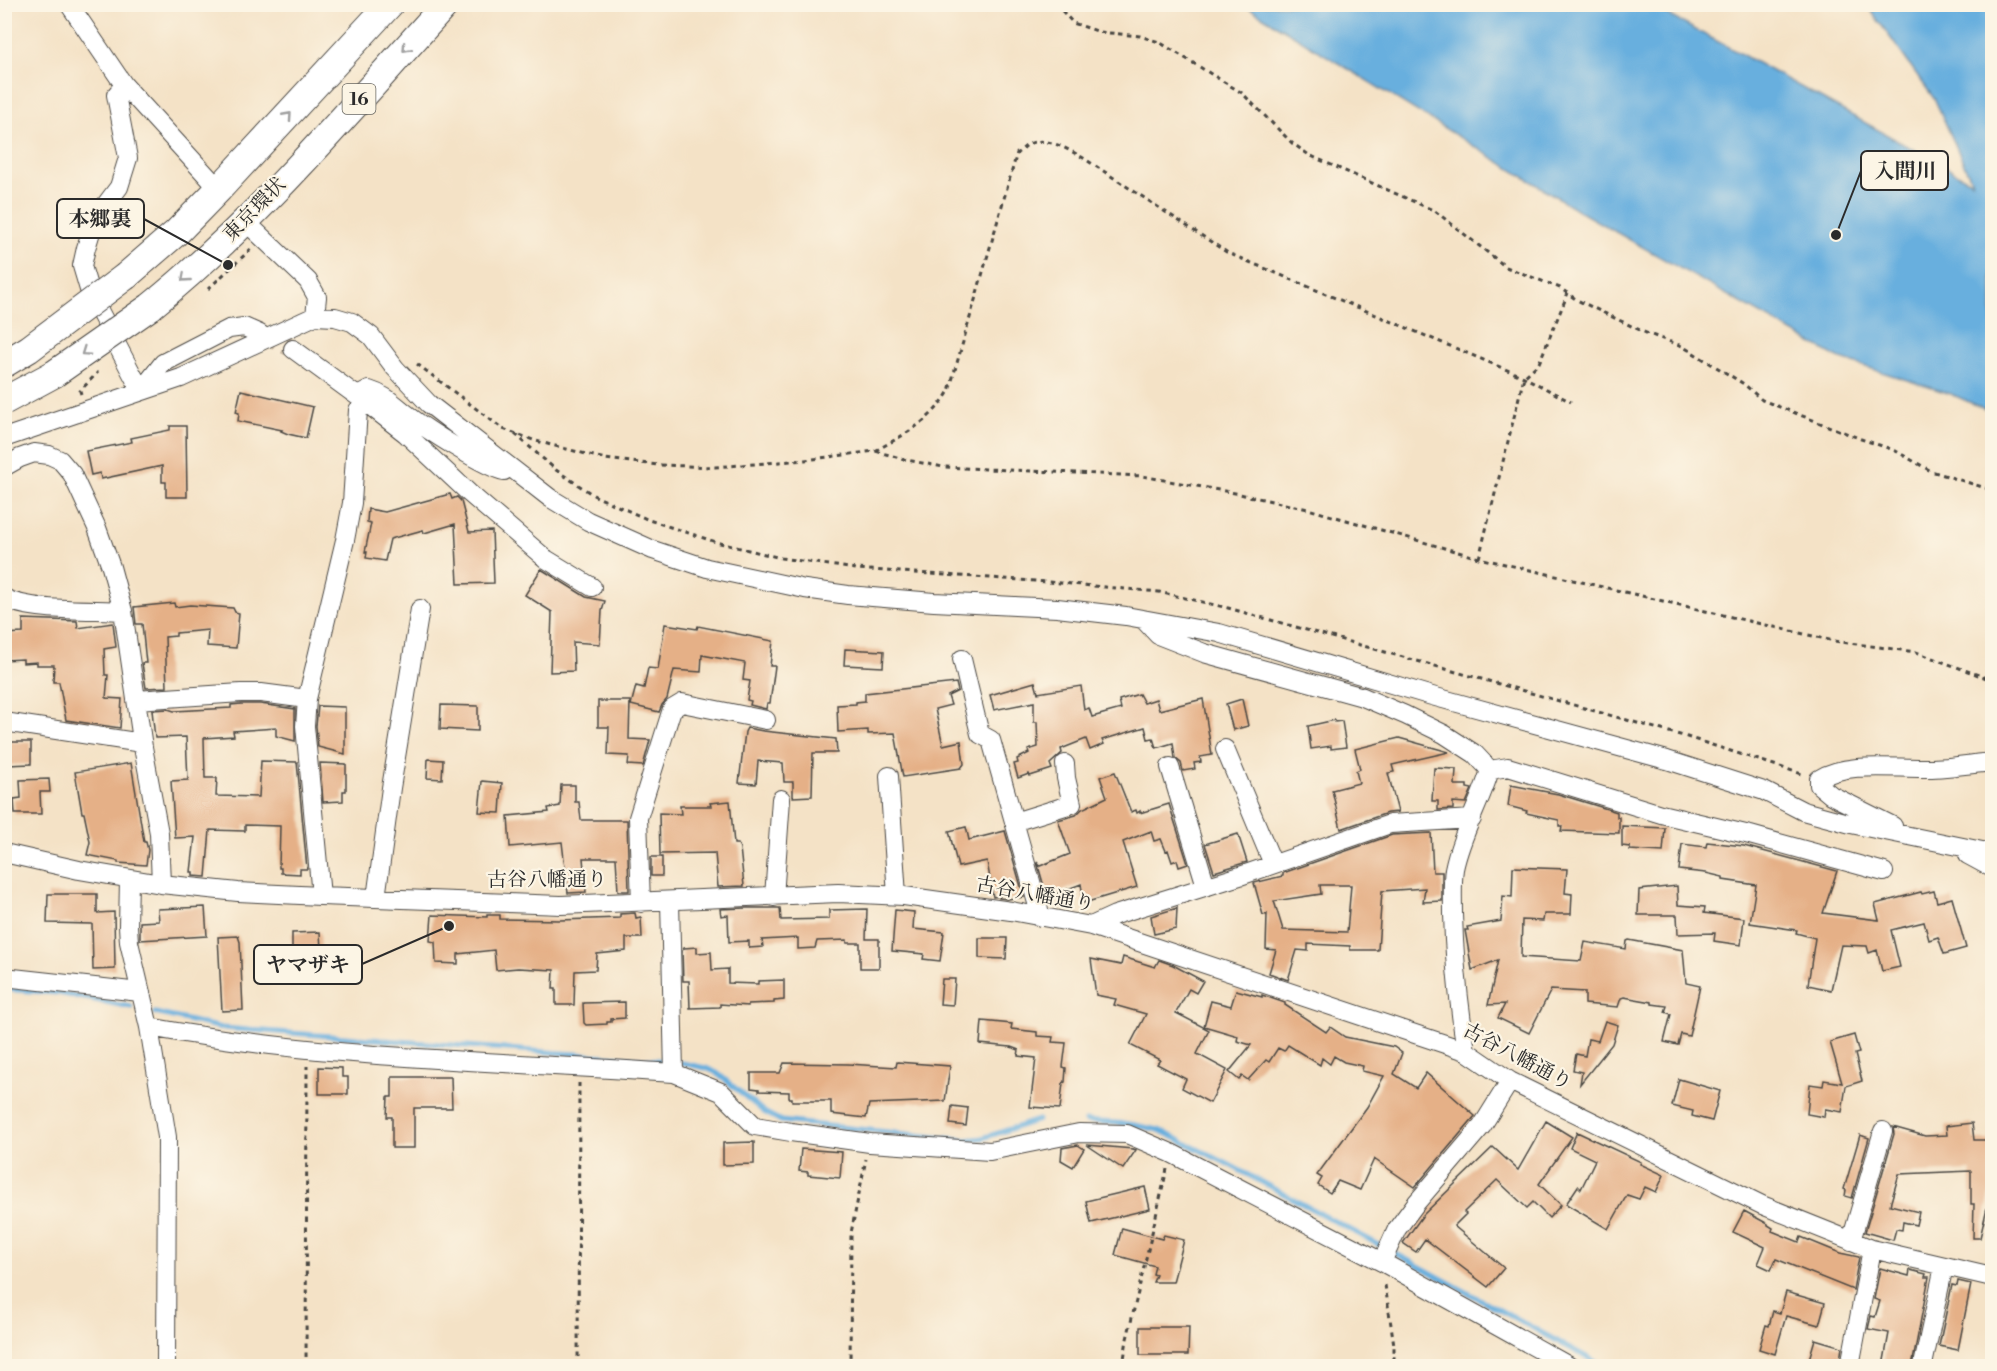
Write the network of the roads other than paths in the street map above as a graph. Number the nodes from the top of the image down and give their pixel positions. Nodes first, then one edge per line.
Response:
1 (69, 4) edge
2 (390, 4) edge
3 (446, 4) edge
4 (124, 85) junction
5 (219, 189) junction
6 (245, 221) junction
7 (315, 316) junction
8 (260, 334) tunnel mouth
9 (293, 349) tunnel mouth
10 (4, 364) edge
11 (141, 390) junction
12 (361, 398) junction
13 (4, 401) edge
14 (4, 438) edge
15 (4, 467) edge
16 (518, 474) junction
17 (592, 588) dead end
18 (4, 598) edge
19 (420, 609) dead end
20 (123, 611) junction
21 (1143, 619) junction
22 (962, 659) dead end
23 (307, 699) junction
24 (136, 700) junction
25 (766, 720) dead end
26 (4, 722) edge
27 (142, 743) junction
28 (1225, 749) dead end
29 (1992, 762) edge
30 (1065, 764) dead end
31 (1170, 767) dead end
32 (1490, 770) junction
33 (889, 776) dead end
34 (781, 799) dead end
35 (1472, 819) junction
36 (1014, 822) junction
37 (1912, 837) junction
38 (1966, 846) junction
39 (4, 853) edge
40 (1992, 853) edge
41 (1273, 864) junction
42 (1992, 868) edge
43 (1884, 872) dead end
44 (129, 880) junction
45 (161, 884) junction
46 (1206, 886) junction
47 (321, 896) junction
48 (897, 896) junction
49 (774, 897) junction
50 (376, 898) junction
51 (669, 901) junction
52 (640, 903) junction
53 (1041, 917) junction
54 (1090, 926) junction
55 (4, 977) edge
56 (140, 993) junction
57 (149, 1027) junction
58 (1466, 1051) junction
59 (674, 1073) junction
60 (1510, 1081) junction
61 (1883, 1131) dead end
62 (1851, 1241) junction
63 (1872, 1249) junction
64 (1382, 1262) junction
65 (1944, 1266) junction
66 (1992, 1277) edge
67 (1923, 1365) dead end
68 (166, 1366) edge
69 (1569, 1366) edge
70 (1850, 1366) edge

1 - 4 street
5 -> 2 highway, 東京環状 / 16
3 -> 6 highway, 東京環状 / 16
4 - 5 street
4 - 11 street
5 - 10 highway, 東京環状 / 16, bridge
6 - 7 street
6 -> 13 highway, 東京環状 / 16, bridge
7 - 11 street
7 - 16 street
8 - 11 street
9 - 12 street
11 - 14 street
12 - 16 street
12 - 17 street
12 - 23 street
15 - 20 street
16 - 21 street
18 - 20 street
19 - 50 street
20 - 24 street
21 - 32 street
21 - 37 street
22 - 36 street
23 - 24 street
23 - 47 street
24 - 27 street
25 - 52 street
26 - 27 street
27 - 45 street
28 - 41 street
29 - 37 street
30 - 36 street
31 - 46 street
32 - 35 street
32 - 43 street
33 - 48 street
34 - 49 street
35 - 41 street
35 - 58 street
36 - 53 street
37 - 38 street
38 - 40 street
38 - 42 street
39 - 44 street, 古谷八幡通り
41 - 46 street
44 - 45 street, 古谷八幡通り
44 - 56 street
45 - 47 street, 古谷八幡通り
46 - 54 street
47 - 50 street, 古谷八幡通り
48 - 49 street, 古谷八幡通り
48 - 53 street, 古谷八幡通り
49 - 51 street, 古谷八幡通り
50 - 52 street, 古谷八幡通り
51 - 52 street, 古谷八幡通り
51 - 59 street
53 - 54 street, 古谷八幡通り
54 - 58 street, 古谷八幡通り
55 - 56 street
56 - 57 street
57 - 59 street
57 - 68 street
58 - 60 street, 古谷八幡通り
59 - 64 street
60 - 62 street, 古谷八幡通り
60 - 64 street
61 - 62 street
62 - 63 street, 古谷八幡通り
63 - 65 street, 古谷八幡通り
63 - 70 street
64 - 69 street
65 - 66 street, 古谷八幡通り
65 - 67 street

